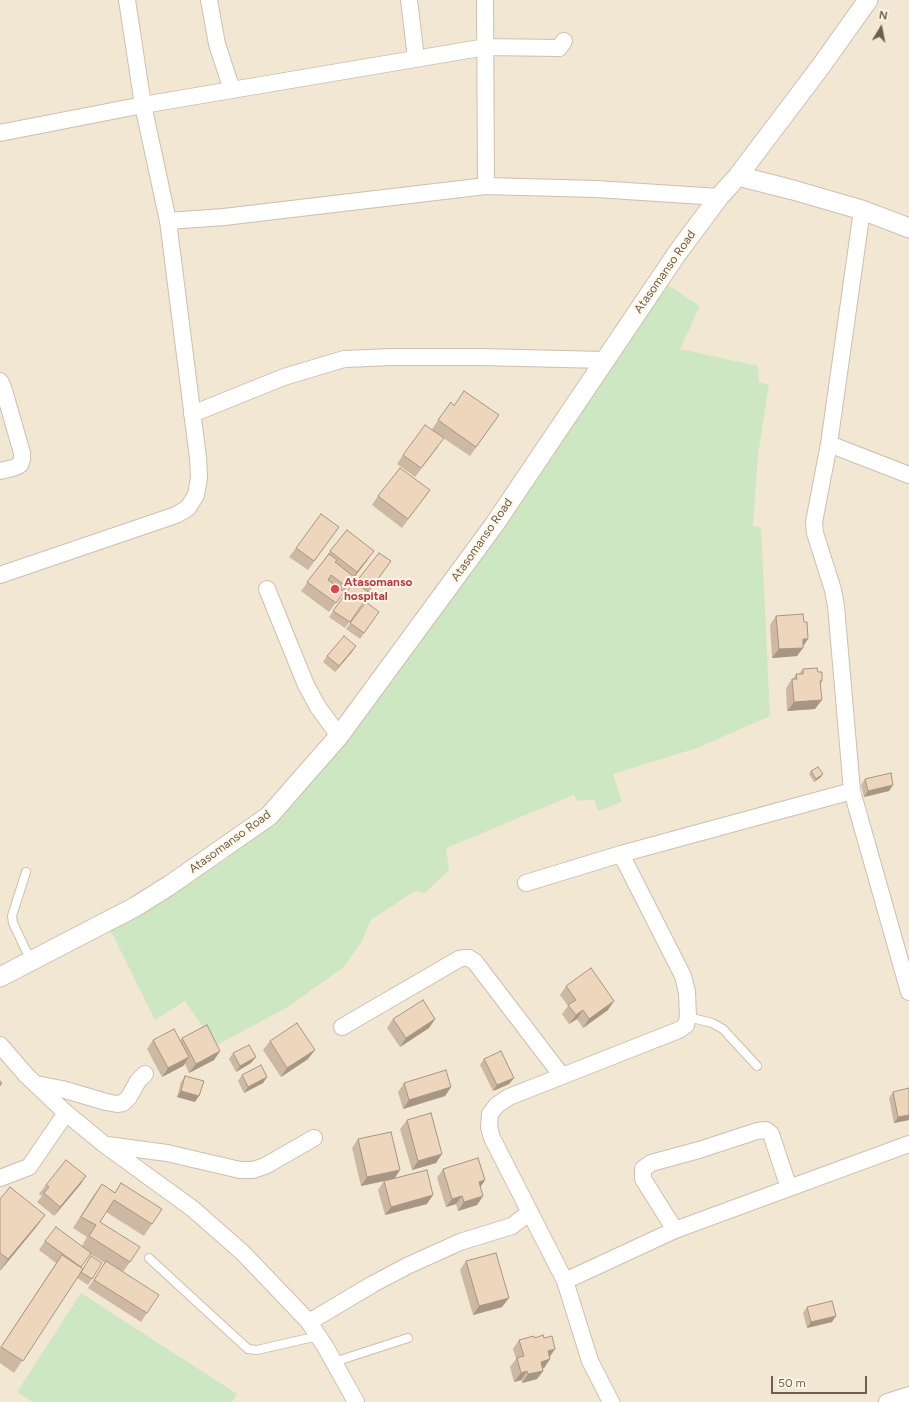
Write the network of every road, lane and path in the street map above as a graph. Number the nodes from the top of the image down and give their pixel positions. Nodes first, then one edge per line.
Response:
1 (127, 0) edge
2 (209, 0) edge
3 (409, 0) edge
4 (485, 0) edge
5 (868, 0) edge
6 (564, 41) dead end
7 (486, 47) junction
8 (416, 58) junction
9 (232, 90) junction
10 (143, 105) junction
11 (0, 133) edge
12 (738, 176) junction
13 (486, 186) junction
14 (719, 197) junction
15 (862, 210) junction
16 (168, 221) junction
17 (909, 228) edge
18 (604, 360) junction
19 (0, 381) edge
20 (192, 414) junction
21 (829, 444) junction
22 (0, 471) edge
23 (909, 474) edge
24 (0, 575) edge
25 (267, 589) dead end
26 (339, 736) junction
27 (852, 791) junction
28 (621, 854) junction
29 (26, 872) dead end
30 (526, 883) dead end
31 (30, 961) junction
32 (905, 962) edge
33 (0, 977) edge
34 (909, 992) edge
35 (688, 1017) junction
36 (342, 1027) dead end
37 (0, 1045) edge
38 (757, 1066) dead end
39 (144, 1074) dead end
40 (562, 1076) junction
41 (36, 1084) junction
42 (66, 1113) junction
43 (314, 1138) dead end
44 (909, 1144) edge
45 (105, 1145) junction
46 (0, 1178) edge
47 (790, 1188) junction
48 (530, 1212) junction
49 (512, 1226) junction
50 (675, 1230) junction
51 (542, 1235) junction
52 (149, 1258) dead end
53 (565, 1281) junction
54 (309, 1322) junction
55 (318, 1336) junction
56 (408, 1338) dead end
57 (334, 1362) junction
58 (356, 1402) edge
59 (611, 1402) edge

1 - 10 street
2 - 9 street
3 - 8 street
4 - 7 street
5 - 12 street, Atasomanso Road
6 - 7 street
7 - 8 street
7 - 13 street
8 - 9 street
9 - 10 street
10 - 11 street
10 - 16 street
12 - 14 street, Atasomanso Road
12 - 15 street
13 - 14 street
13 - 16 street
14 - 18 street, Atasomanso Road
15 - 17 street
15 - 21 street
16 - 20 street
18 - 20 street
18 - 26 street, Atasomanso Road
19 - 22 street
20 - 24 street
21 - 23 street
21 - 27 street
25 - 26 street
26 - 31 street, Atasomanso Road
27 - 28 street
27 - 32 street
28 - 30 street
28 - 35 street
29 - 31 lane
31 - 33 street, Atasomanso Road
32 - 34 street
35 - 38 lane
35 - 40 street
36 - 40 street
37 - 41 street
39 - 41 street
40 - 48 street
41 - 42 street
42 - 45 street
42 - 46 street
43 - 45 street
44 - 47 street
45 - 54 street
47 - 50 street
47 - 50 street
48 - 49 street
48 - 51 street
49 - 51 street
49 - 54 street
50 - 53 street
51 - 53 street
52 - 55 lane
53 - 59 street
54 - 55 street
55 - 57 street
56 - 57 lane
57 - 58 street

